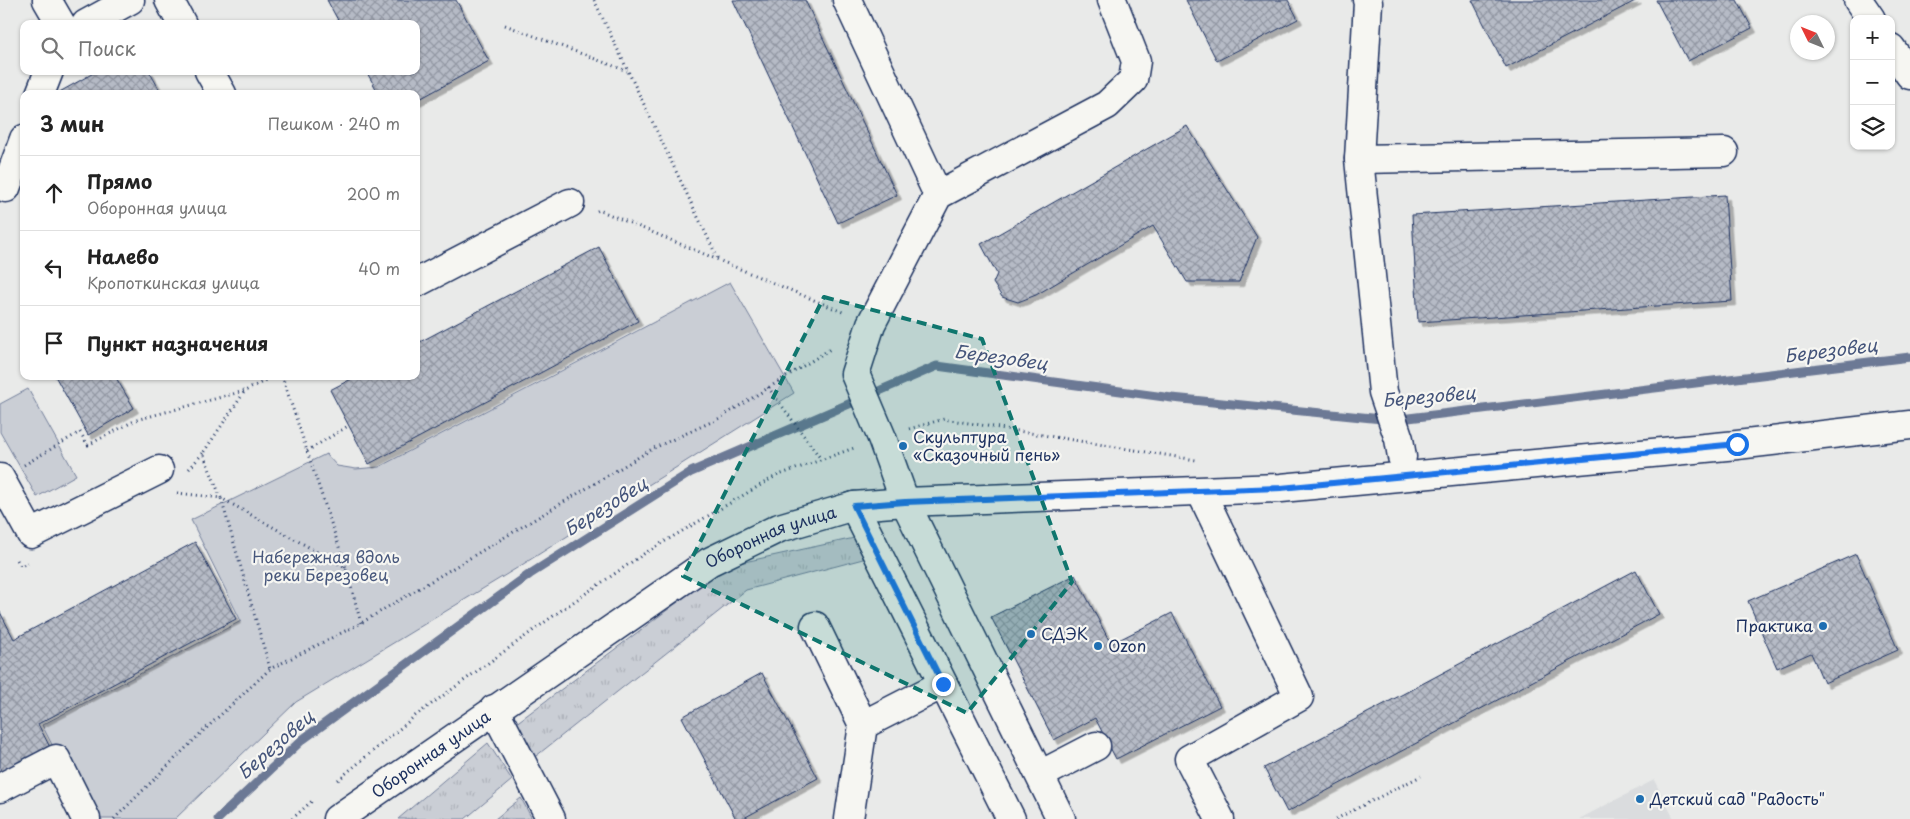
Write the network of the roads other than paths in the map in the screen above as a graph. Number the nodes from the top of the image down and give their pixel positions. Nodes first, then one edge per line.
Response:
1 (47, 0) edge
2 (130, 0) edge
3 (169, 0) edge
4 (847, 0) edge
5 (1112, 0) edge
6 (1367, 0) edge
7 (1858, 0) edge
8 (1868, 15) edge
9 (59, 20) edge
10 (93, 20) edge
11 (180, 20) edge
12 (1895, 54) edge
13 (47, 75) edge
14 (211, 75) edge
15 (1910, 75) edge
16 (42, 90) edge
17 (220, 90) edge
18 (20, 150) edge
19 (1724, 152) dead end
20 (1359, 159) junction
21 (6, 188) dead end
22 (938, 195) junction
23 (580, 209) road end
24 (420, 281) edge
25 (1910, 425) edge
26 (1402, 457) dead end
27 (0, 478) edge
28 (164, 481) road end
29 (1201, 492) junction
30 (905, 502) junction
31 (854, 506) junction
32 (815, 626) dead end
33 (943, 684) junction
34 (494, 709) junction
35 (863, 725) junction
36 (1096, 746) dead end
37 (1040, 776) junction
38 (0, 788) edge
39 (86, 819) edge
40 (337, 819) edge
41 (551, 819) edge
42 (849, 819) edge
43 (1011, 819) edge
44 (1061, 819) edge
45 (1220, 819) edge

1 - 9 street
2 - 10 street
3 - 11 street
4 - 22 street
5 - 22 street
6 - 20 street
7 - 8 street
12 - 15 street
13 - 16 street
14 - 17 street
18 - 21 street
19 - 20 street
20 - 26 street
22 - 30 street
23 - 24 street
25 - 29 street, Оборонная улица
27 - 28 street
29 - 30 street, Оборонная улица
29 - 45 street
30 - 31 street, Оборонная улица
30 - 37 street
31 - 33 street
31 - 34 street, Оборонная улица
32 - 35 street
33 - 35 street
33 - 43 street
34 - 40 street, Оборонная улица
34 - 41 street
35 - 42 street
36 - 37 street
37 - 44 street
38 - 39 street

